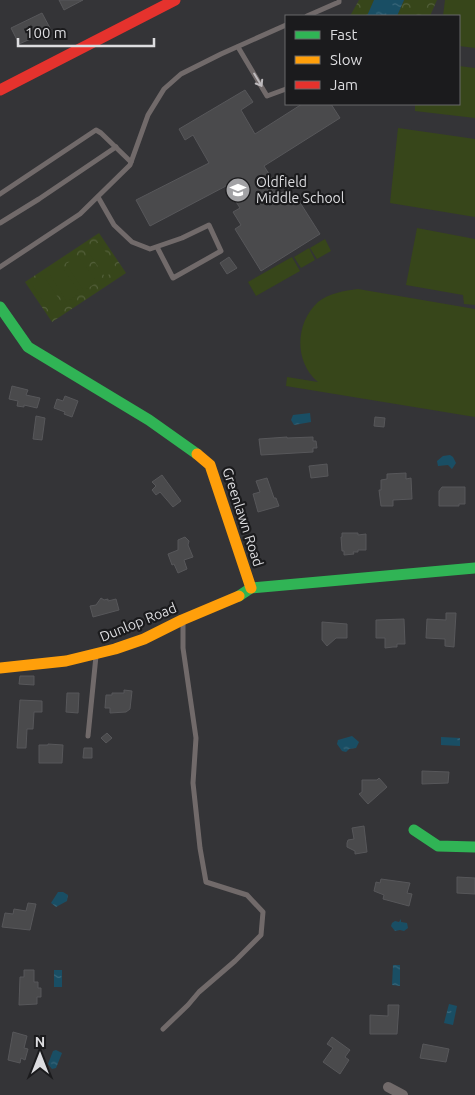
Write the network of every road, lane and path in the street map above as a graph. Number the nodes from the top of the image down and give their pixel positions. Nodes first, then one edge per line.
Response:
1 (175, 0) edge
2 (339, 0) edge
3 (318, 14) edge
4 (285, 25) edge
5 (238, 47) junction
6 (285, 89) edge
7 (0, 90) edge
8 (116, 147) junction
9 (131, 162) junction
10 (0, 194) edge
11 (98, 197) junction
12 (0, 222) edge
13 (157, 247) junction
14 (0, 267) edge
15 (0, 307) edge
16 (475, 568) edge
17 (251, 588) junction
18 (183, 620) junction
19 (96, 655) junction
20 (0, 668) edge
21 (88, 736) dead end
22 (414, 830) dead end
23 (475, 847) edge
24 (163, 1029) dead end
25 (388, 1087) dead end
26 (403, 1095) edge

1 - 7 main road
2 - 3 lane
4 - 5 lane
5 -> 6 lane
5 - 9 lane
8 - 9 lane
8 - 10 lane
8 - 12 lane
9 - 11 lane
11 - 13 lane
11 - 14 lane
13 - 13 lane
15 - 17 main road, Greenlawn Road
16 - 17 main road, Greenlawn Road
17 - 18 main road, Dunlop Road
18 - 19 main road, Dunlop Road
18 - 24 lane
19 - 20 main road, Dunlop Road
19 - 21 lane
22 - 23 main road
25 - 26 street

